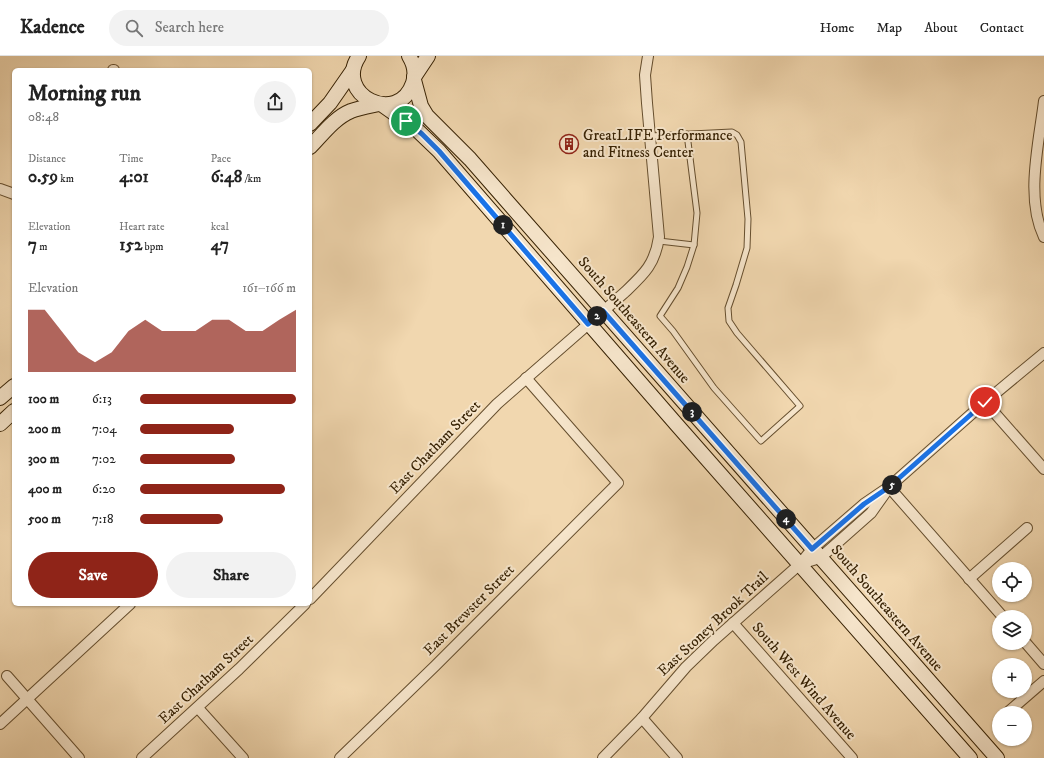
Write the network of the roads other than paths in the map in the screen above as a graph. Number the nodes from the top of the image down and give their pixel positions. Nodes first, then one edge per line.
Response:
1 (409, 56) edge
2 (428, 56) edge
3 (648, 56) edge
4 (354, 62) edge
5 (414, 79) junction
6 (1044, 102) edge
7 (380, 104) junction
8 (312, 122) edge
9 (687, 134) junction
10 (650, 136) junction
11 (312, 145) edge
12 (1041, 150) edge
13 (0, 189) edge
14 (12, 193) edge
15 (1044, 237) edge
16 (659, 241) junction
17 (694, 245) junction
18 (603, 311) junction
19 (588, 324) junction
20 (1044, 353) edge
21 (526, 378) junction
22 (12, 388) edge
23 (0, 398) edge
24 (985, 402) junction
25 (12, 413) edge
26 (0, 424) edge
27 (1044, 469) edge
28 (889, 487) junction
29 (1027, 528) dead end
30 (816, 553) junction
31 (800, 564) junction
32 (969, 579) junction
33 (312, 597) edge
34 (128, 606) edge
35 (303, 606) edge
36 (997, 610) edge
37 (733, 623) junction
38 (1032, 650) edge
39 (1044, 664) edge
40 (8, 676) dead end
41 (1044, 681) edge
42 (28, 699) junction
43 (1015, 706) edge
44 (198, 708) junction
45 (642, 718) junction
46 (0, 724) edge
47 (79, 758) edge
48 (142, 758) edge
49 (243, 758) edge
50 (340, 758) edge
51 (603, 758) edge
52 (677, 758) edge
53 (852, 758) edge
54 (970, 758) edge
55 (997, 758) edge

1 - 5 main road, South Southeastern Avenue
2 - 5 main road
3 - 10 street
4 - 7 main road
4 - 8 main road
5 - 7 main road
5 - 18 main road, South Southeastern Avenue
6 - 12 street
7 - 11 main road
7 - 19 main road
9 - 10 lane
9 - 17 lane
9 - 17 lane
10 - 16 street
12 - 15 street
13 - 14 street
16 - 17 lane
16 - 18 street, East Chatham Street
18 - 19 street, East Chatham Street
18 - 30 main road, South Southeastern Avenue
19 - 21 street, East Chatham Street
19 - 31 main road
20 - 24 street
21 - 33 street, East Chatham Street
21 - 50 street, East Brewster Street
22 - 23 main road
24 - 27 street
24 - 28 street
25 - 26 main road
28 - 30 street
28 - 32 street
29 - 32 street
30 - 31 street
30 - 55 main road, South Southeastern Avenue
31 - 37 street, East Stoney Brook Trail
31 - 54 main road
32 - 36 street
34 - 42 street
35 - 44 street, East Chatham Street
37 - 45 street, East Stoney Brook Trail
37 - 53 street, South West Wind Avenue
38 - 39 street
40 - 42 street
41 - 43 street
42 - 46 street
42 - 47 street
44 - 48 street, East Chatham Street
44 - 49 street
45 - 51 street, East Stoney Brook Trail
45 - 52 street

